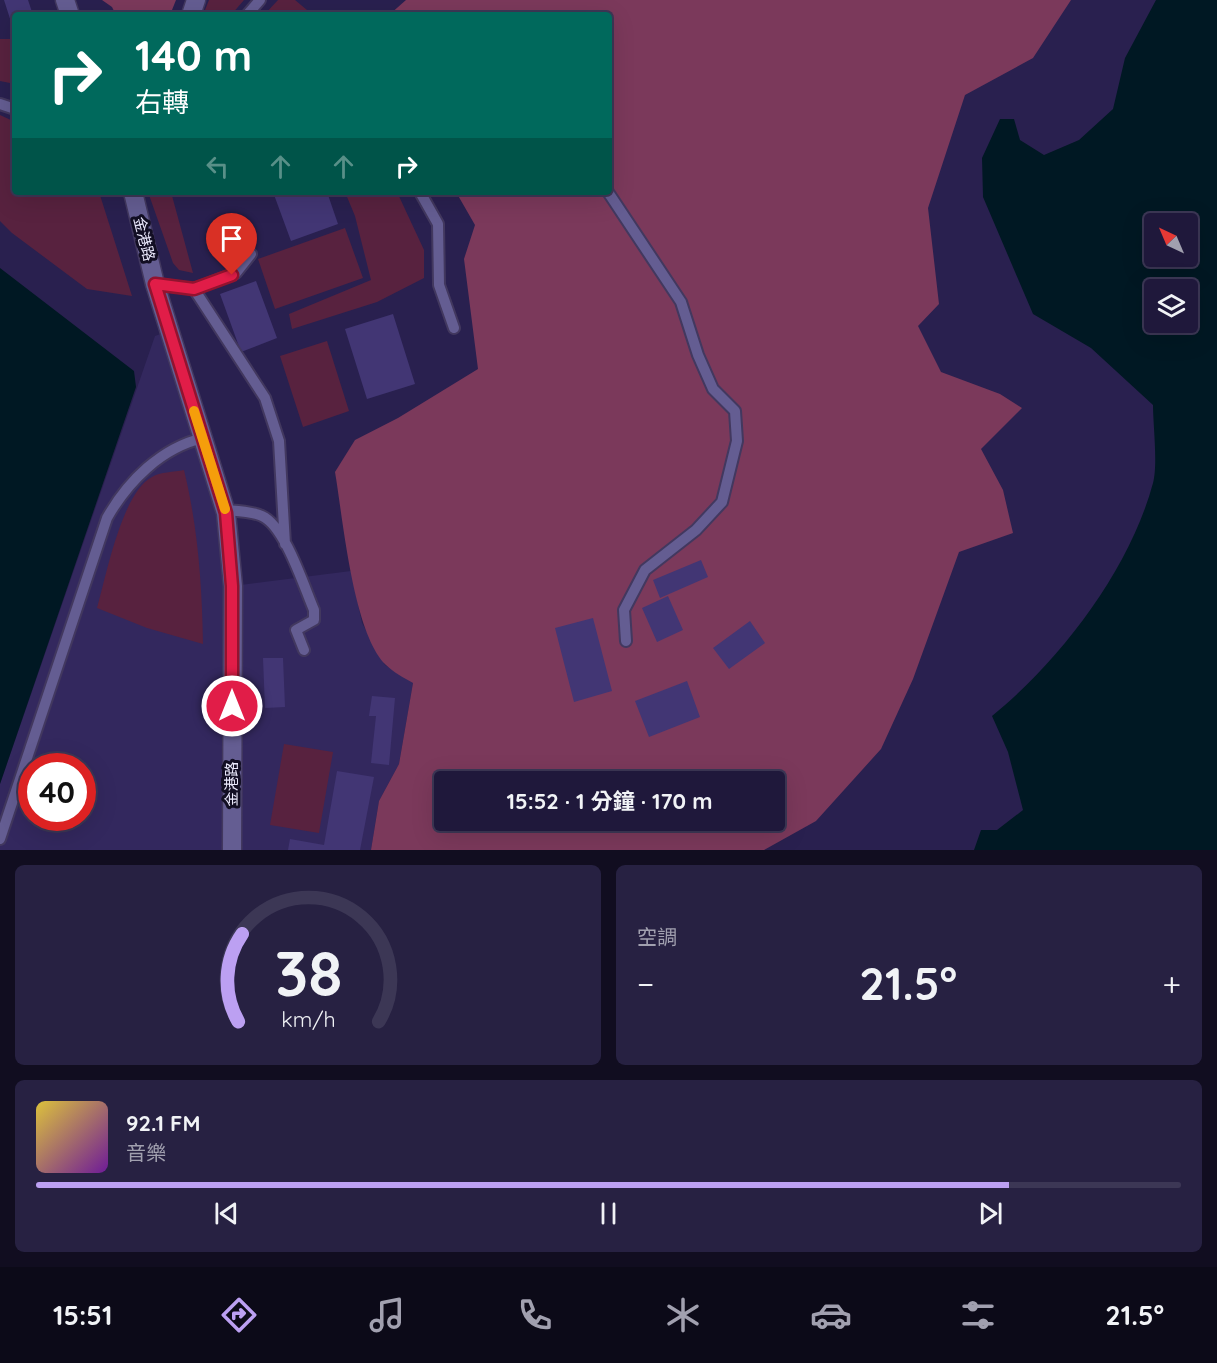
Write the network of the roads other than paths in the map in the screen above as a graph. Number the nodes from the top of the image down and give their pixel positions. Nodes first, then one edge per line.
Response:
1 (260, 0) edge
2 (250, 12) edge
3 (134, 195) edge
4 (422, 195) edge
5 (610, 195) edge
6 (251, 254) dead end
7 (155, 284) junction
8 (194, 289) junction
9 (454, 328) dead end
10 (203, 438) junction
11 (225, 510) junction
12 (285, 544) junction
13 (626, 641) dead end
14 (304, 650) dead end
15 (0, 839) edge
16 (232, 850) edge

1 - 2 lane
3 - 7 street, 金港路
4 - 9 lane
5 - 13 lane
6 - 8 lane
7 - 8 lane
7 - 10 street, 金港路
8 - 12 lane
10 - 11 street, 金港路
10 - 15 lane
11 - 12 lane
11 - 16 street, 金港路
12 - 14 lane

